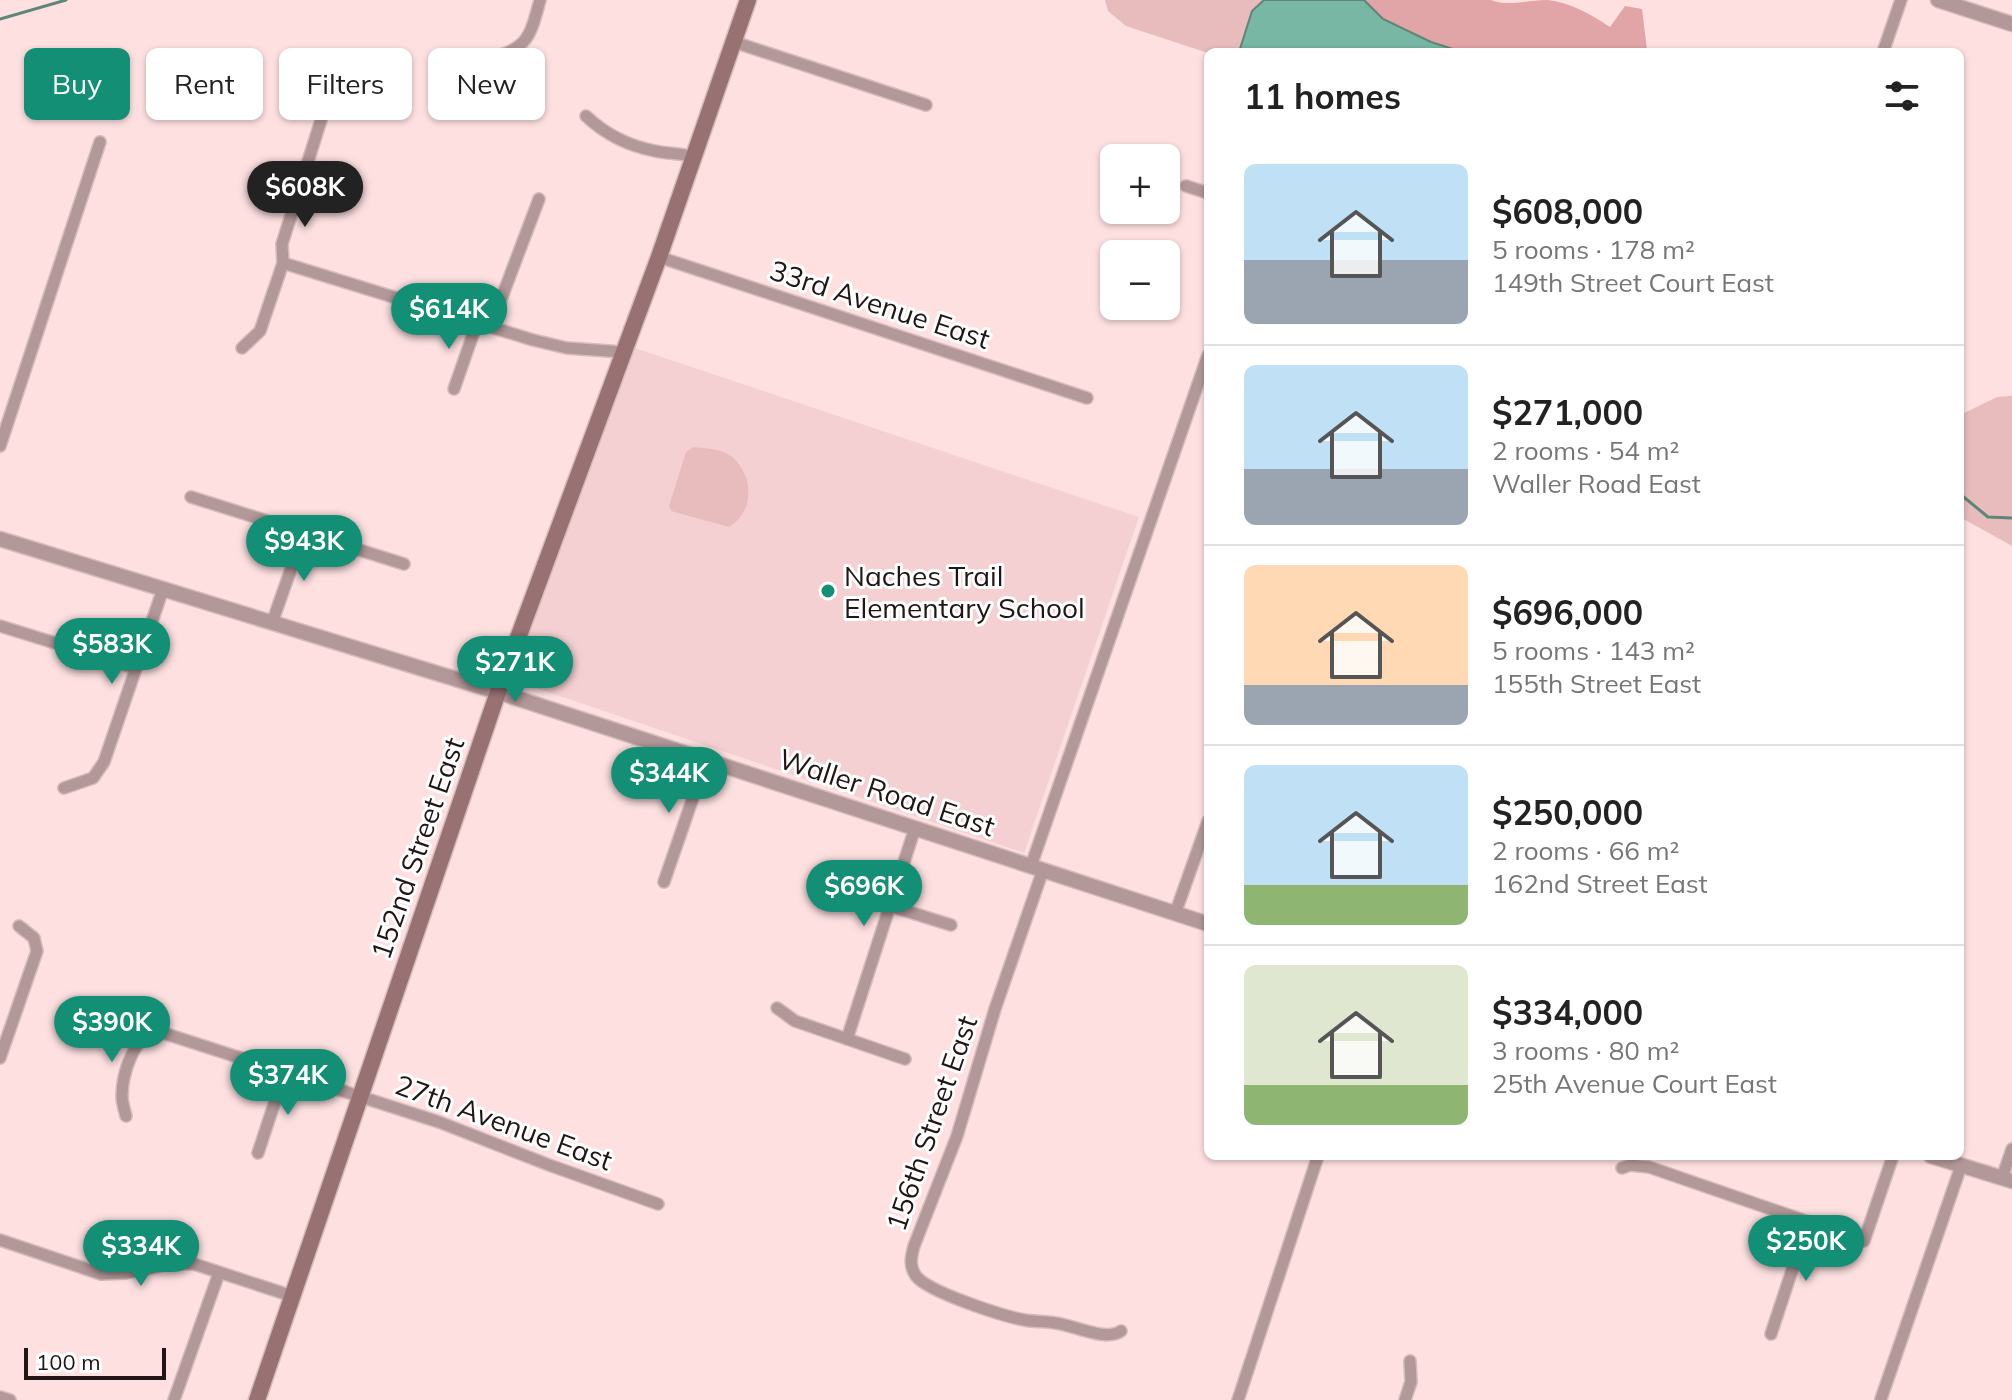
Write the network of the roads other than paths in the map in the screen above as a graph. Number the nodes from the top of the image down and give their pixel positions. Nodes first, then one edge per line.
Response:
1 (540, 0) edge
2 (748, 0) edge
3 (1901, 0) edge
4 (1938, 0) edge
5 (2012, 24) edge
6 (734, 42) junction
7 (519, 48) edge
8 (1884, 48) edge
9 (926, 105) dead end
10 (586, 116) dead end
11 (321, 120) edge
12 (100, 142) dead end
13 (694, 157) junction
14 (1186, 186) dead end
15 (1204, 192) edge
16 (539, 199) dead end
17 (659, 257) junction
18 (283, 263) junction
19 (477, 323) junction
20 (491, 326) junction
21 (242, 348) dead end
22 (622, 352) junction
23 (1204, 367) edge
24 (454, 389) dead end
25 (1087, 398) dead end
26 (0, 446) edge
27 (191, 497) dead end
28 (304, 532) junction
29 (0, 539) edge
30 (404, 564) dead end
31 (163, 589) junction
32 (272, 623) junction
33 (0, 626) edge
34 (136, 668) junction
35 (498, 692) junction
36 (706, 760) junction
37 (64, 788) dead end
38 (915, 828) junction
39 (1204, 832) edge
40 (1037, 868) junction
41 (664, 882) dead end
42 (890, 906) junction
43 (1175, 914) junction
44 (1204, 923) edge
45 (951, 925) dead end
46 (19, 926) dead end
47 (777, 1008) dead end
48 (847, 1039) junction
49 (0, 1058) edge
50 (905, 1059) dead end
51 (285, 1071) junction
52 (360, 1096) junction
53 (126, 1116) dead end
54 (2012, 1149) edge
55 (258, 1153) dead end
56 (1317, 1160) edge
57 (1892, 1160) edge
58 (1943, 1160) edge
59 (1961, 1166) junction
60 (1622, 1168) dead end
61 (2007, 1180) edge
62 (658, 1204) dead end
63 (1808, 1222) junction
64 (0, 1240) edge
65 (219, 1273) junction
66 (292, 1296) junction
67 (1121, 1331) dead end
68 (1771, 1334) dead end
69 (1410, 1361) dead end
70 (0, 1397) edge
71 (1881, 1399) edge
72 (10, 1400) edge
73 (174, 1400) edge
74 (257, 1400) edge
75 (1238, 1400) edge
76 (1405, 1400) edge

1 - 7 street
2 - 6 main road, 152nd Street East
3 - 8 street
4 - 5 street
6 - 9 street
6 - 13 main road, 152nd Street East
10 - 13 street
11 - 18 street
12 - 26 street
13 - 17 main road, 152nd Street East
14 - 15 street
16 - 20 street
17 - 22 main road, 152nd Street East
17 - 25 street, 33rd Avenue East
18 - 19 street
18 - 21 street
19 - 20 street
19 - 24 street
20 - 22 street
22 - 35 main road, 152nd Street East
23 - 40 street, 156th Street East
27 - 28 street
28 - 30 street
28 - 32 street
29 - 31 street, Waller Road East
31 - 32 street, Waller Road East
31 - 34 street
32 - 35 street, Waller Road East
33 - 34 street
34 - 37 street
35 - 36 street, Waller Road East
35 - 52 main road, 152nd Street East
36 - 38 street, Waller Road East
36 - 41 street
38 - 40 street, Waller Road East
38 - 42 street
39 - 43 street
40 - 43 street, Waller Road East
40 - 67 street, 156th Street East
42 - 45 street
42 - 48 street
43 - 44 street, Waller Road East
46 - 49 street
47 - 48 street
48 - 50 street
51 - 52 street, 27th Avenue East
51 - 53 street, 27th Avenue East
51 - 55 street
52 - 62 street, 27th Avenue East
52 - 66 main road, 152nd Street East
54 - 61 street
56 - 75 street
57 - 63 street
58 - 59 street
59 - 61 street
59 - 71 street
60 - 63 street
63 - 68 street
64 - 65 street
65 - 66 street
65 - 73 street
66 - 74 main road, 152nd Street East
69 - 76 street
70 - 72 street

